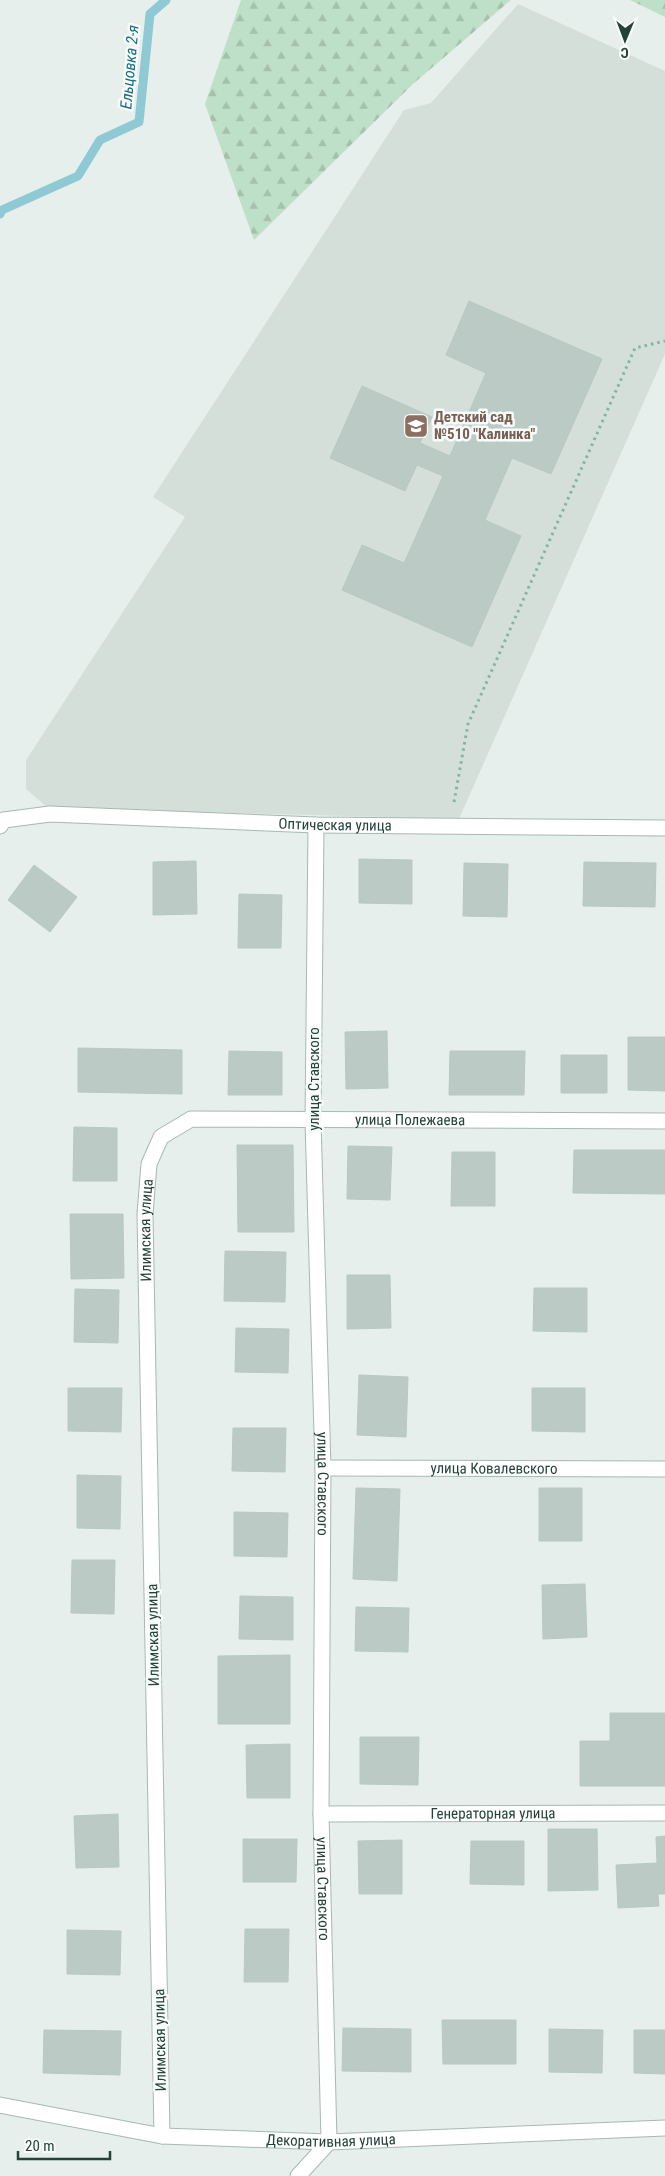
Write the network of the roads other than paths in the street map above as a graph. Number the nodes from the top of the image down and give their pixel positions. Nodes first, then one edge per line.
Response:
1 (2, 823) edge
2 (316, 825) junction
3 (665, 828) edge
4 (313, 1121) junction
5 (665, 1121) edge
6 (161, 1137) joint
7 (323, 1468) junction
8 (665, 1469) edge
9 (665, 1813) edge
10 (321, 1814) junction
11 (0, 2105) edge
12 (665, 2128) edge
13 (162, 2136) junction
14 (328, 2142) junction
15 (298, 2176) edge

1 - 2 street, Оптическая улица
2 - 3 street, Оптическая улица
2 - 4 street, улица Ставского
4 - 5 street, улица Полежаева
4 - 6 street, улица Полежаева
4 - 7 street, улица Ставского
6 - 13 street, Илимская улица
7 - 8 street, улица Ковалевского
7 - 10 street, улица Ставского
9 - 10 street, Генераторная улица
10 - 14 street, улица Ставского
11 - 13 street, Декоративная улица
12 - 14 street, Декоративная улица
13 - 14 street, Декоративная улица
14 - 15 street

